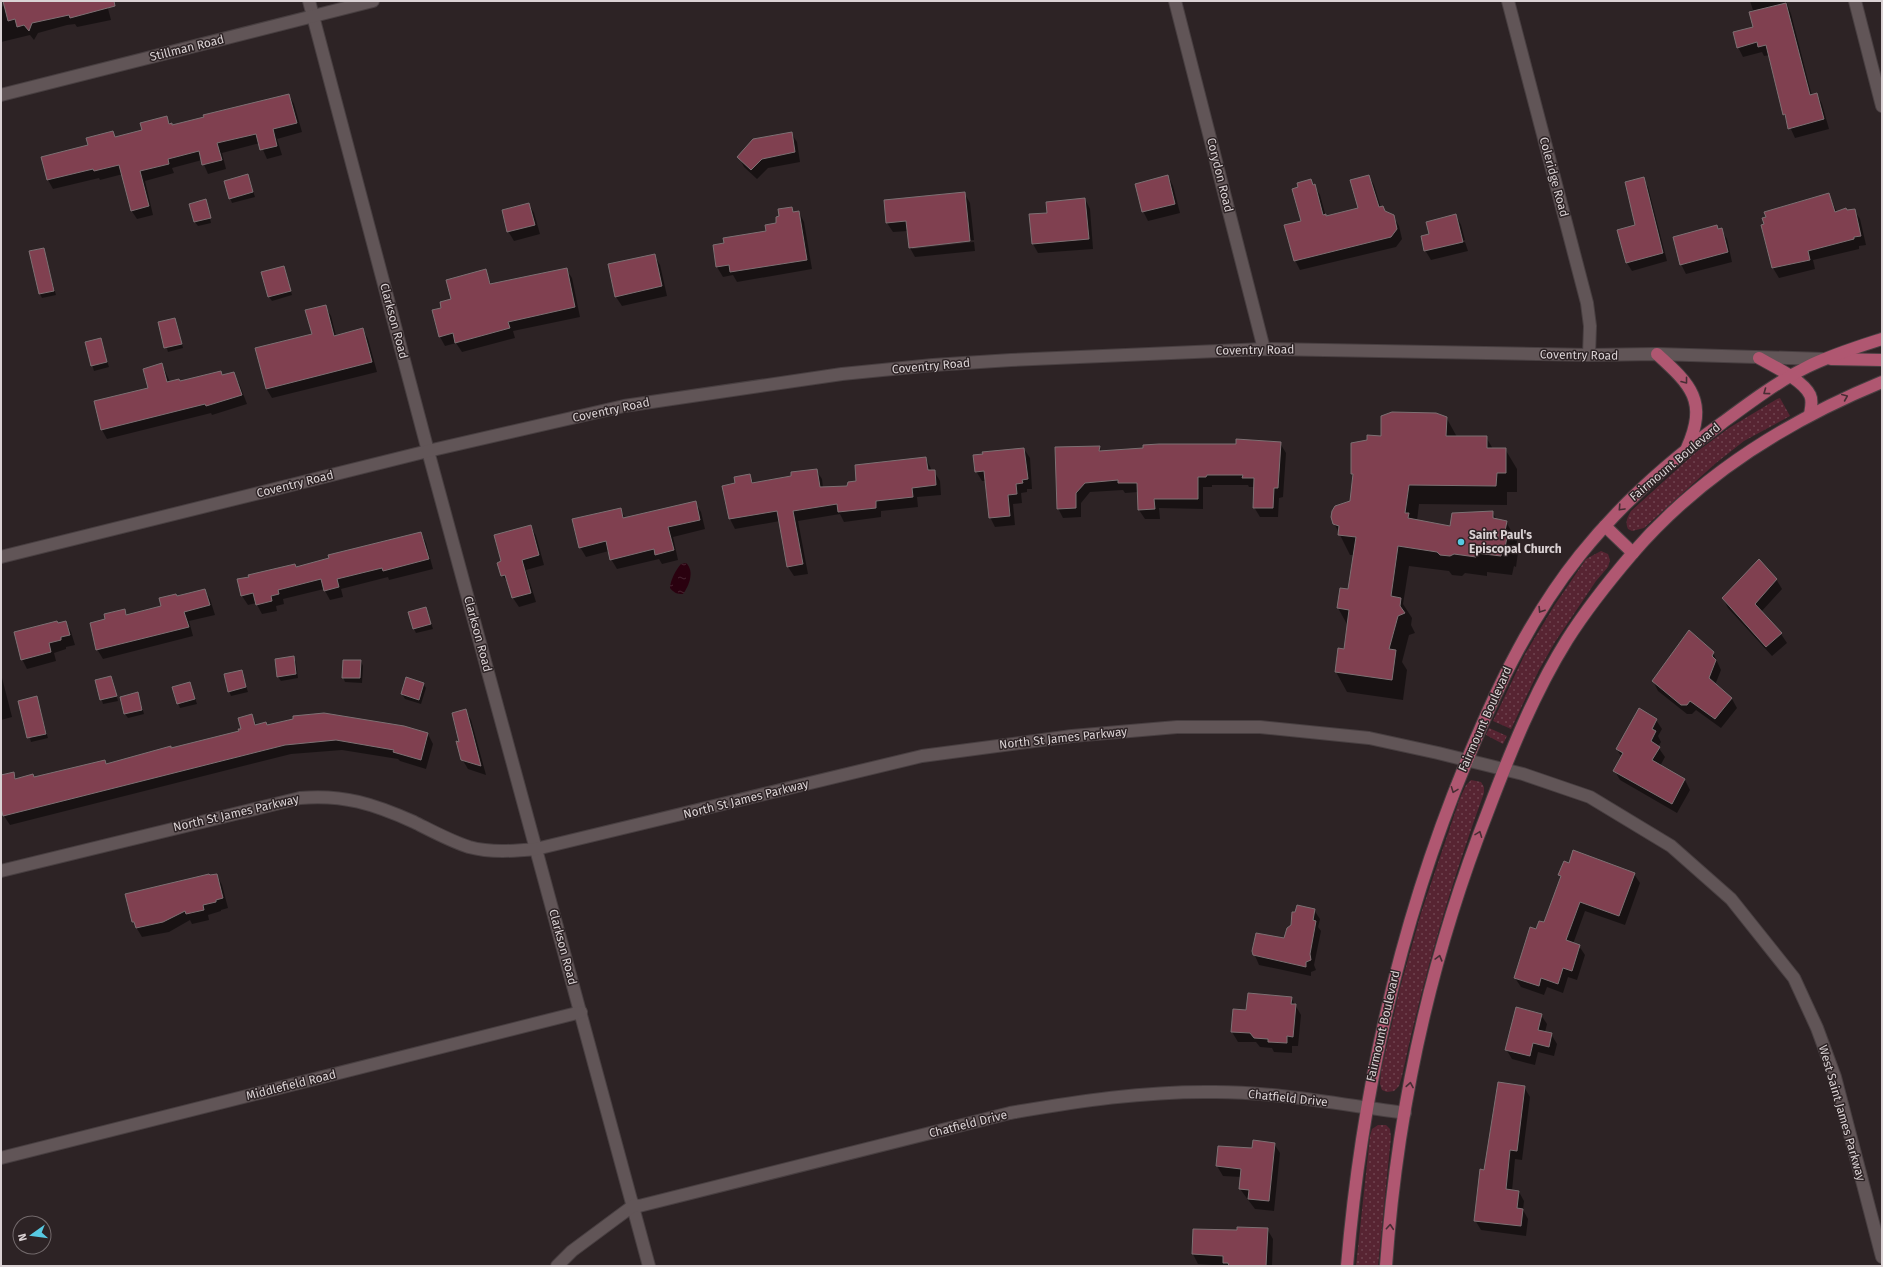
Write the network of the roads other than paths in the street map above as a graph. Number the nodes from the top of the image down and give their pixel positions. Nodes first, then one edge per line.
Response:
1 (309, 1) edge
2 (373, 1) edge
3 (1176, 1) edge
4 (1508, 1) edge
5 (1855, 1) edge
6 (313, 16) junction
7 (1, 95) edge
8 (1882, 106) edge
9 (1882, 339) edge
10 (1264, 349) junction
11 (1657, 354) junction
12 (1589, 356) junction
13 (1759, 358) junction
14 (1824, 359) junction
15 (1882, 360) edge
16 (1790, 376) junction
17 (1882, 382) edge
18 (1810, 414) junction
19 (1687, 449) junction
20 (428, 451) junction
21 (1605, 526) junction
22 (1633, 553) junction
23 (1, 557) edge
24 (1467, 760) junction
25 (1504, 768) junction
26 (536, 849) junction
27 (1, 871) edge
28 (581, 1012) junction
29 (1366, 1108) junction
30 (1405, 1113) junction
31 (1, 1158) edge
32 (634, 1205) junction
33 (1882, 1257) edge
34 (557, 1266) edge
35 (649, 1266) edge
36 (1347, 1266) edge
37 (1386, 1266) edge

1 - 6 street, Clarkson Road
2 - 6 street, Stillman Road
3 - 10 street, Corydon Road
4 - 12 street, Coleridge Road
5 - 8 street
6 - 7 street, Stillman Road
6 - 20 street, Clarkson Road
9 - 14 main road, Fairmount Boulevard
10 - 12 street, Coventry Road
10 - 20 street, Coventry Road
11 - 12 street, Coventry Road
11 - 13 street, Coventry Road
11 -> 19 main road
13 - 14 street, Coventry Road
13 - 16 main road
14 - 15 main road, Coventry Road
14 - 16 main road, Fairmount Boulevard
16 - 18 main road
16 -> 19 main road, Fairmount Boulevard
18 -> 17 main road
18 - 22 main road
19 -> 21 main road, Fairmount Boulevard
20 - 23 street, Coventry Road
20 - 26 street, Clarkson Road
21 - 22 main road
21 -> 24 main road, Fairmount Boulevard
22 - 25 main road
24 - 25 street, North St James Parkway
24 - 26 street, North St James Parkway
24 -> 29 main road, Fairmount Boulevard
30 -> 25 main road
25 - 33 street, West Saint James Parkway
26 - 27 street, North St James Parkway
26 - 28 street, Clarkson Road
28 - 31 street, Middlefield Road
28 - 32 street, Clarkson Road
29 - 30 street, Chatfield Drive
29 - 32 street, Chatfield Drive
29 - 36 main road, Fairmount Boulevard
37 -> 30 main road
32 - 34 street, Chatfield Drive
32 - 35 street, Clarkson Road

